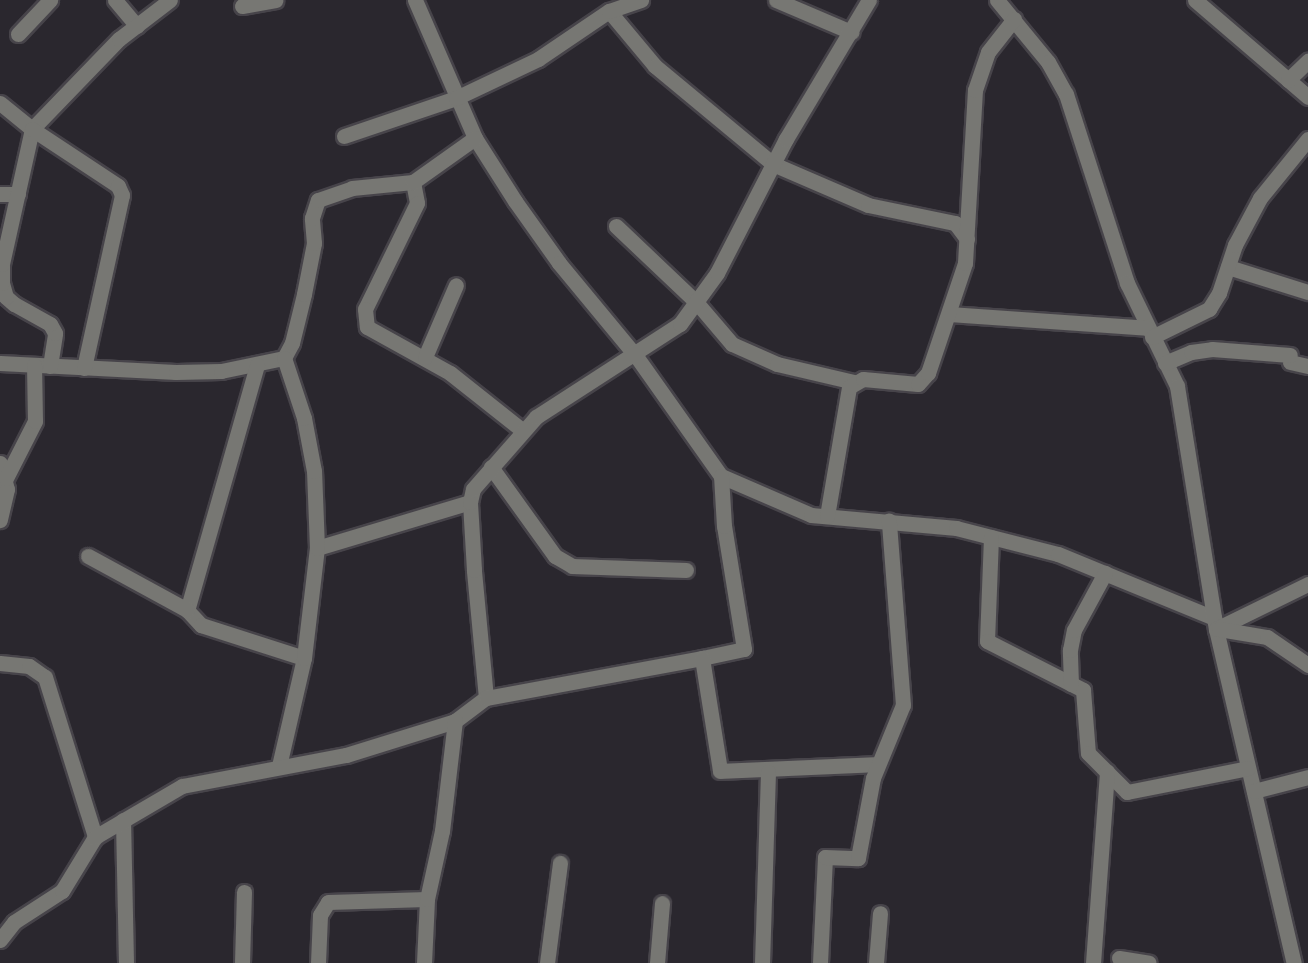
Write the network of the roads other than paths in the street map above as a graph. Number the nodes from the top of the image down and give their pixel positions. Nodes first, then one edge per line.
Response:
1 (50, 0) edge
2 (115, 0) edge
3 (170, 0) edge
4 (275, 0) edge
5 (415, 0) edge
6 (641, 0) edge
7 (776, 0) edge
8 (869, 0) edge
9 (997, 0) edge
10 (1195, 0) edge
11 (242, 6) dead end
12 (609, 11) junction
13 (1014, 19) junction
14 (137, 26) junction
15 (851, 32) junction
16 (18, 34) dead end
17 (1308, 61) edge
18 (1288, 80) junction
19 (1308, 97) edge
20 (456, 98) junction
21 (0, 103) edge
22 (32, 129) junction
23 (344, 136) dead end
24 (475, 138) junction
25 (1308, 139) edge
26 (773, 164) junction
27 (413, 182) junction
28 (0, 194) edge
29 (18, 194) junction
30 (616, 226) dead end
31 (967, 239) junction
32 (1228, 267) junction
33 (456, 285) dead end
34 (1308, 292) edge
35 (696, 303) junction
36 (948, 314) junction
37 (1150, 332) junction
38 (636, 356) junction
39 (284, 357) junction
40 (425, 357) junction
41 (0, 363) edge
42 (1165, 363) junction
43 (34, 365) junction
44 (257, 365) junction
45 (51, 366) junction
46 (1308, 366) edge
47 (84, 368) junction
48 (854, 382) junction
49 (522, 430) junction
50 (0, 463) edge
51 (491, 467) junction
52 (721, 476) junction
53 (6, 478) junction
54 (470, 502) junction
55 (827, 516) junction
56 (0, 519) edge
57 (889, 521) junction
58 (991, 537) junction
59 (317, 548) junction
60 (88, 556) dead end
61 (686, 570) dead end
62 (1105, 573) junction
63 (1308, 584) edge
64 (187, 610) junction
65 (1215, 624) junction
66 (304, 658) junction
67 (702, 658) junction
68 (0, 663) edge
69 (1308, 665) edge
70 (1071, 684) junction
71 (486, 698) junction
72 (455, 721) junction
73 (878, 764) junction
74 (279, 766) junction
75 (1248, 768) junction
76 (768, 772) junction
77 (1107, 772) junction
78 (1308, 777) edge
79 (1254, 791) junction
80 (123, 820) junction
81 (95, 837) junction
82 (560, 863) dead end
83 (244, 892) dead end
84 (427, 899) junction
85 (663, 903) dead end
86 (880, 913) dead end
87 (7, 919) edge
88 (0, 940) edge
89 (1119, 958) dead end
90 (126, 963) edge
91 (242, 963) edge
92 (318, 963) edge
93 (424, 963) edge
94 (547, 963) edge
95 (657, 963) edge
96 (762, 963) edge
97 (820, 963) edge
98 (876, 963) edge
99 (1093, 963) edge
100 (1149, 963) edge
101 (1294, 963) edge

1 - 16 street
2 - 14 street
3 - 14 street
4 - 11 street
5 - 20 street
6 - 12 street
7 - 15 street
8 - 15 street
9 - 13 street
10 - 18 street
12 - 20 street
12 - 26 street
13 - 31 street
13 - 37 street
14 - 22 street
15 - 26 street
17 - 18 street
18 - 19 street
20 - 23 street
20 - 24 street
21 - 22 street
22 - 29 street
22 - 47 street
24 - 27 street
24 - 38 street
25 - 32 street
26 - 31 street
26 - 35 street
27 - 39 street
27 - 40 street
28 - 29 street
29 - 45 street
30 - 35 street
31 - 36 street
32 - 34 street
32 - 37 street
33 - 40 street
35 - 38 street
35 - 48 street
36 - 37 street
36 - 48 street
37 - 42 street
38 - 49 street
38 - 52 street
39 - 44 street
39 - 59 street
40 - 49 street
41 - 43 street
42 - 46 street
42 - 65 street
43 - 45 street
43 - 53 street
44 - 47 street
44 - 64 street
45 - 47 street
48 - 55 street
49 - 51 street
50 - 53 street
51 - 54 street
51 - 61 street
52 - 55 street
52 - 67 street
53 - 56 street
54 - 59 street
54 - 71 street
55 - 57 street
57 - 58 street
57 - 73 street
58 - 62 street
58 - 70 street
59 - 66 street
60 - 64 street
62 - 65 street
62 - 70 street
63 - 65 street
64 - 66 street
65 - 69 street
65 - 75 street
66 - 74 street
67 - 71 street
67 - 76 street
68 - 81 street
70 - 77 street
71 - 72 street
72 - 74 street
72 - 84 street
73 - 76 street
73 - 97 street
74 - 80 street
75 - 77 street
75 - 79 street
76 - 96 street
77 - 99 street
78 - 79 street
79 - 101 street
80 - 81 street
80 - 90 street
81 - 87 street
82 - 94 street
83 - 91 street
84 - 92 street
84 - 93 street
85 - 95 street
86 - 98 street
87 - 88 street
89 - 100 street

